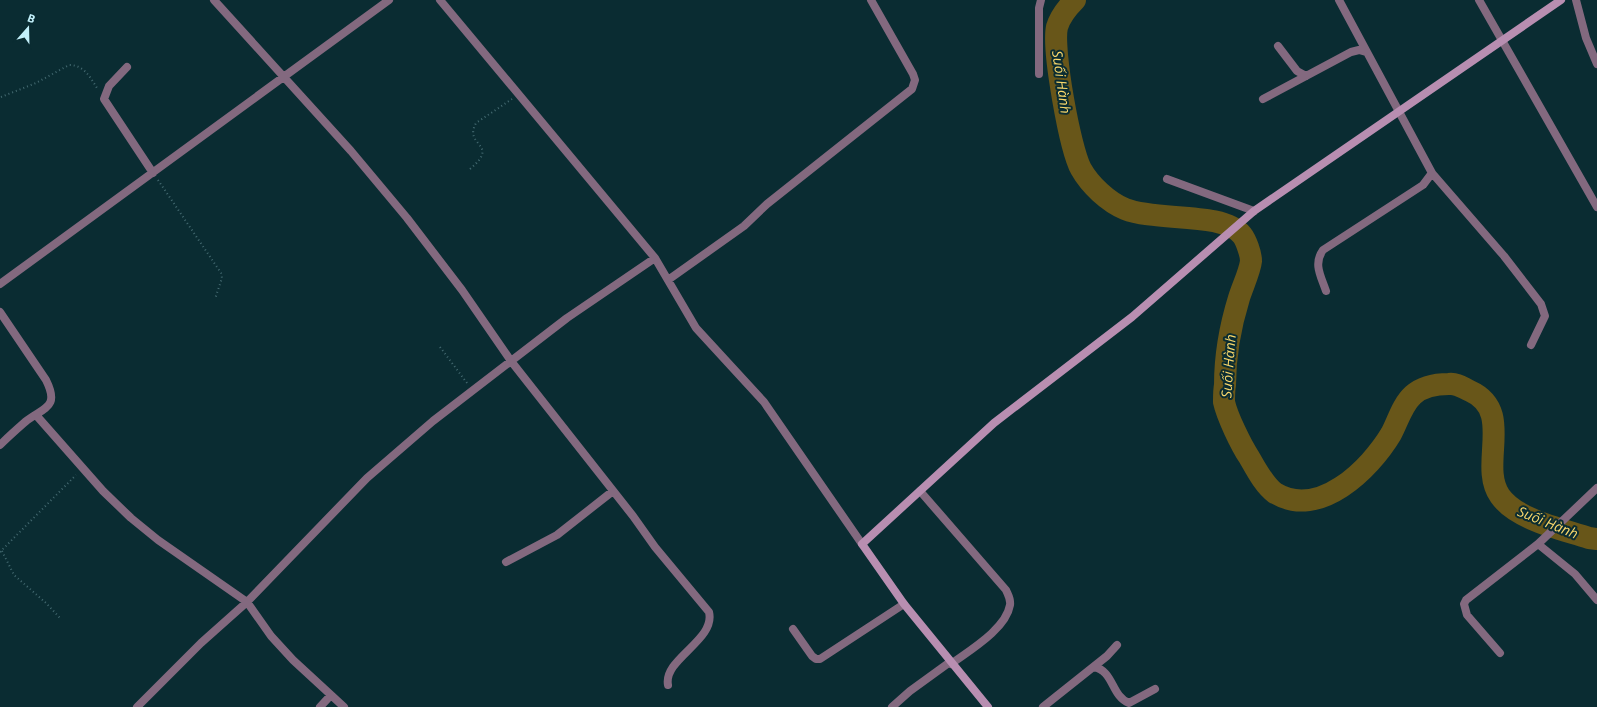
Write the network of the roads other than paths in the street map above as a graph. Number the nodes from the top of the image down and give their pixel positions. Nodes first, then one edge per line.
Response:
1 (214, 0) edge
2 (389, 0) edge
3 (440, 0) edge
4 (871, 0) edge
5 (1041, 0) edge
6 (1338, 0) edge
7 (1479, 0) edge
8 (1562, 0) edge
9 (1576, 0) edge
10 (1502, 40) junction
11 (1278, 46) dead end
12 (1366, 52) junction
13 (1597, 64) edge
14 (127, 67) dead end
15 (1039, 74) dead end
16 (1306, 76) junction
17 (284, 79) junction
18 (1263, 99) dead end
19 (1399, 111) junction
20 (153, 173) junction
21 (1432, 173) junction
22 (1167, 179) dead end
23 (1597, 207) edge
24 (1254, 212) junction
25 (655, 258) junction
26 (668, 280) junction
27 (0, 284) edge
28 (1326, 291) dead end
29 (0, 312) edge
30 (1532, 345) dead end
31 (511, 361) junction
32 (36, 415) junction
33 (0, 445) edge
34 (1597, 488) edge
35 (613, 491) junction
36 (920, 491) junction
37 (862, 544) junction
38 (1538, 544) junction
39 (506, 562) dead end
40 (1597, 600) edge
41 (246, 602) junction
42 (904, 604) junction
43 (793, 629) dead end
44 (1117, 645) dead end
45 (1500, 653) dead end
46 (951, 663) junction
47 (1094, 667) junction
48 (668, 685) dead end
49 (1155, 690) dead end
50 (331, 695) junction
51 (137, 707) edge
52 (320, 707) edge
53 (344, 707) edge
54 (892, 707) edge
55 (988, 707) edge
56 (1043, 707) edge

1 - 17 street
2 - 17 street
3 - 25 street
4 - 26 street
5 - 15 street
6 - 12 street
7 - 10 street
8 - 10 street
9 - 13 street
10 - 19 street
10 - 23 street
11 - 16 street
12 - 16 street
12 - 19 street
14 - 20 street
16 - 18 street
17 - 20 street
17 - 31 street
19 - 21 street
19 - 24 street
20 - 27 street
21 - 28 street
21 - 30 street
22 - 24 street
24 - 36 street
25 - 26 street
25 - 31 street
26 - 37 street
29 - 32 street
31 - 35 street
31 - 41 street
32 - 33 street
32 - 41 street
34 - 38 street
35 - 39 street
35 - 48 street
36 - 37 street
36 - 46 street
37 - 42 street
38 - 40 street
38 - 45 street
41 - 50 street
41 - 51 street
42 - 43 street
42 - 46 street
44 - 47 street
46 - 54 street
46 - 55 street
47 - 49 street
47 - 56 street
50 - 52 street
50 - 53 street

